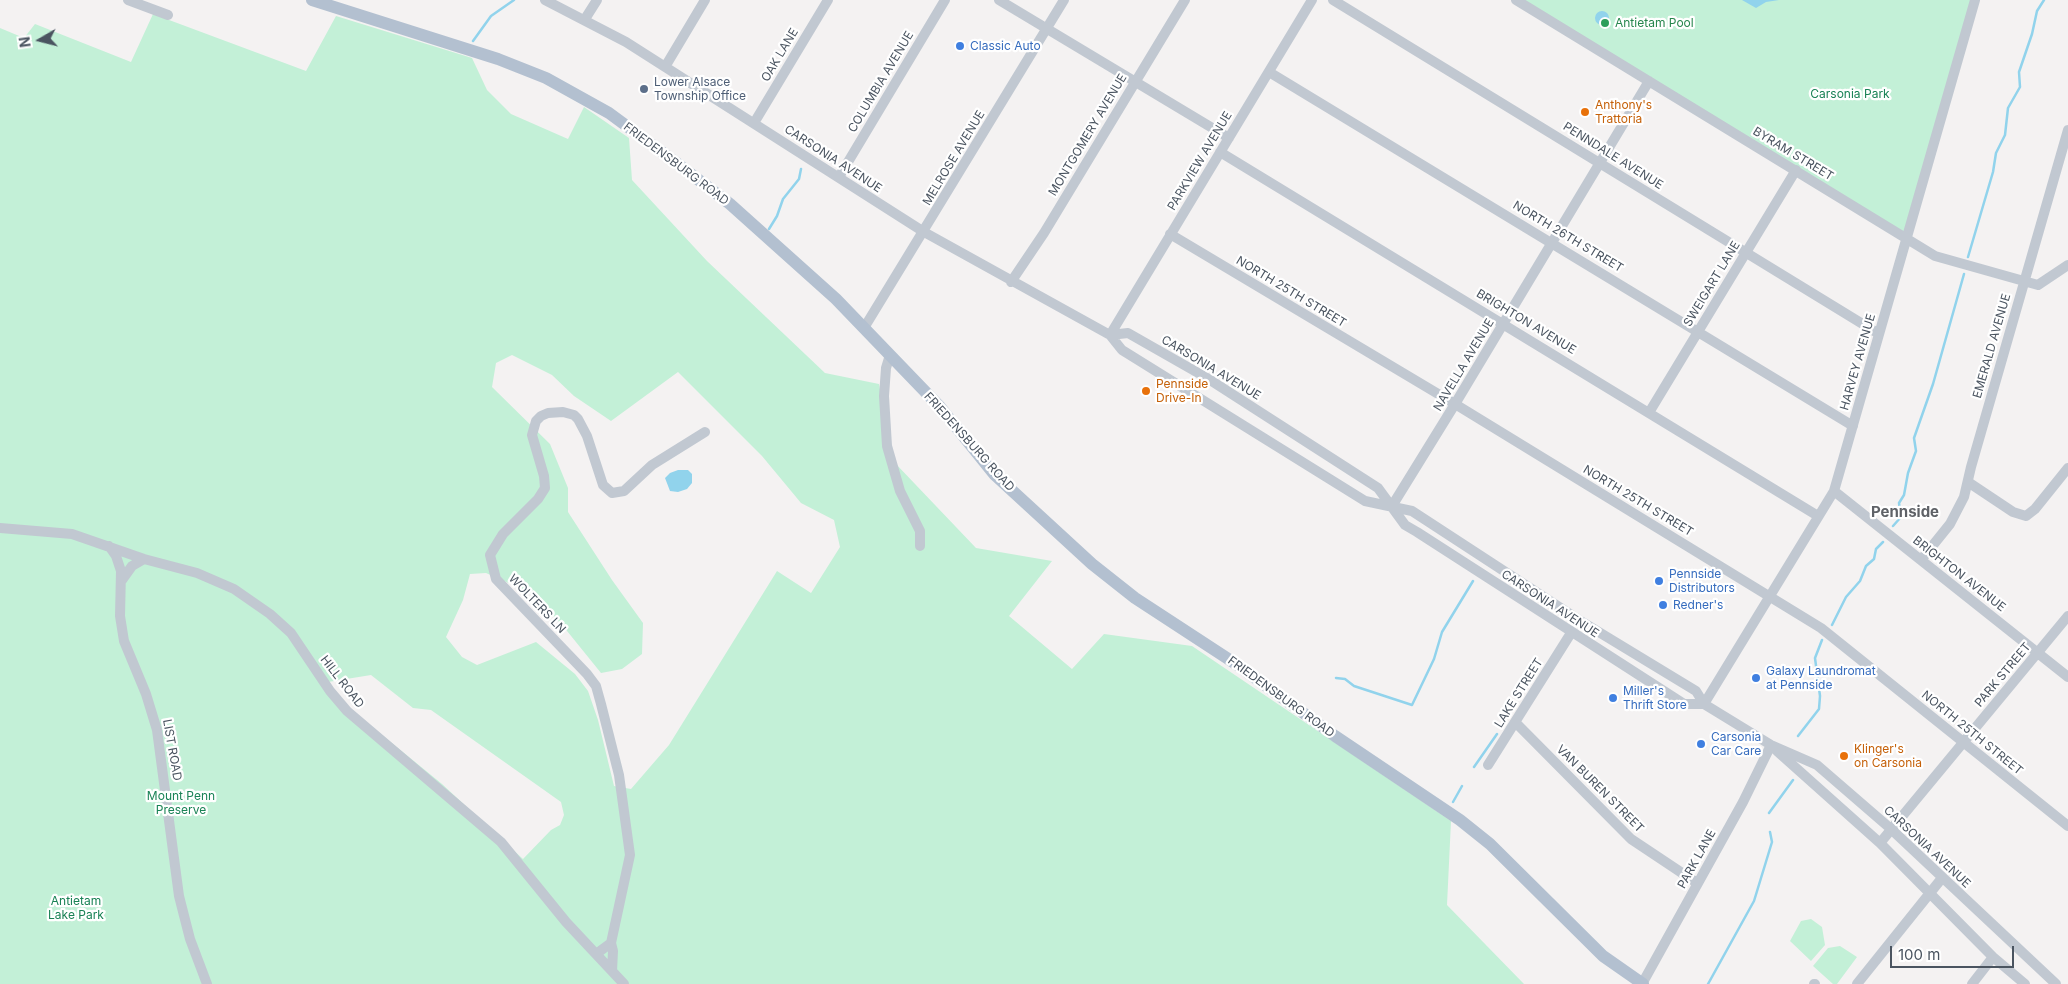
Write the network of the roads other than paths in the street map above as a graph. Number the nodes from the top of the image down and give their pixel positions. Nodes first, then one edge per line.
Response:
1 (128, 0) edge
2 (312, 0) edge
3 (545, 0) edge
4 (596, 0) edge
5 (705, 0) edge
6 (828, 0) edge
7 (945, 0) edge
8 (999, 0) edge
9 (1064, 0) edge
10 (1185, 0) edge
11 (1312, 0) edge
12 (1333, 0) edge
13 (1516, 0) edge
14 (1975, 0) edge
15 (330, 3) edge
16 (149, 4) edge
17 (168, 15) dead end
18 (585, 19) junction
19 (1047, 28) junction
20 (665, 67) junction
21 (1269, 72) junction
22 (1649, 81) junction
23 (1135, 82) junction
24 (754, 123) junction
25 (2068, 130) edge
26 (1229, 138) junction
27 (1220, 152) junction
28 (1600, 162) junction
29 (1796, 170) junction
30 (839, 177) junction
31 (924, 232) junction
32 (1170, 234) junction
33 (1907, 240) junction
34 (1552, 242) junction
35 (1745, 253) junction
36 (2068, 264) edge
37 (2024, 281) junction
38 (1011, 282) junction
39 (1504, 323) junction
40 (864, 328) junction
41 (1699, 331) junction
42 (1880, 334) junction
43 (1110, 335) junction
44 (890, 355) junction
45 (1456, 404) junction
46 (1650, 412) junction
47 (1853, 426) junction
48 (706, 432) dead end
49 (2068, 468) edge
50 (1968, 482) junction
51 (1834, 491) junction
52 (1392, 506) junction
53 (1818, 516) junction
54 (0, 528) edge
55 (109, 546) junction
56 (920, 546) dead end
57 (144, 559) junction
58 (1921, 560) junction
59 (122, 580) junction
60 (1768, 596) junction
61 (2068, 616) edge
62 (1572, 633) junction
63 (2038, 652) junction
64 (2068, 677) edge
65 (1704, 704) junction
66 (1515, 722) junction
67 (1964, 742) junction
68 (1771, 745) junction
69 (1488, 765) dead end
70 (2068, 826) edge
71 (1891, 830) junction
72 (1880, 843) junction
73 (1942, 878) junction
74 (1697, 883) junction
75 (1929, 893) junction
76 (611, 943) junction
77 (596, 954) junction
78 (1993, 958) junction
79 (612, 971) junction
80 (208, 984) edge
81 (624, 984) edge
82 (1642, 984) edge
83 (1857, 984) edge
84 (1972, 984) edge
85 (2025, 984) edge
86 (2056, 984) edge

1 - 16 street
2 - 15 main road, FRIEDENSBURG ROAD
3 - 18 street, CARSONIA AVENUE
4 - 18 street
5 - 20 street
6 - 24 street, OAK LANE
7 - 30 street, COLUMBIA AVENUE
8 - 19 street
9 - 19 street, MELROSE AVENUE
10 - 23 street, MONTGOMERY AVENUE
11 - 21 street, PARKVIEW AVENUE
12 - 28 street, PENNDALE AVENUE
13 - 22 street, BYRAM STREET
14 - 33 street, HARVEY AVENUE
15 - 40 main road, FRIEDENSBURG ROAD
16 - 17 street
18 - 20 street, CARSONIA AVENUE
19 - 23 street
19 - 31 street, MELROSE AVENUE
20 - 24 street, CARSONIA AVENUE
21 - 26 street, PARKVIEW AVENUE
21 - 34 street, NORTH 26TH STREET
22 - 28 street, NAVELLA AVENUE
22 - 29 street, BYRAM STREET
23 - 26 street
23 - 38 street, MONTGOMERY AVENUE
24 - 30 street, CARSONIA AVENUE
25 - 37 street, EMERALD AVENUE
26 - 27 street, PARKVIEW AVENUE
27 - 32 street, PARKVIEW AVENUE
27 - 39 street, BRIGHTON AVENUE
28 - 34 street, NAVELLA AVENUE
28 - 35 street, PENNDALE AVENUE
29 - 33 street, BYRAM STREET
29 - 35 street, SWEIGART LANE
30 - 31 street, CARSONIA AVENUE
31 - 38 street, CARSONIA AVENUE
31 - 40 street, MELROSE AVENUE
32 - 43 street, PARKVIEW AVENUE
32 - 45 street, NORTH 25TH STREET
33 - 37 street, BYRAM STREET
33 - 42 street, HARVEY AVENUE
34 - 39 street, NAVELLA AVENUE
34 - 41 street, NORTH 26TH STREET
35 - 41 street, SWEIGART LANE
35 - 42 street, PENNDALE AVENUE
36 - 37 street, BYRAM STREET
37 - 50 street, EMERALD AVENUE
38 - 43 street, CARSONIA AVENUE
39 - 45 street, NAVELLA AVENUE
39 - 46 street, BRIGHTON AVENUE
40 - 44 main road, FRIEDENSBURG ROAD
41 - 46 street, SWEIGART LANE
41 - 47 street, NORTH 26TH STREET
42 - 47 street, HARVEY AVENUE
43 - 52 street, CARSONIA AVENUE
43 - 52 street, CARSONIA AVENUE
44 - 56 street
44 - 82 main road, FRIEDENSBURG ROAD
45 - 52 street, NAVELLA AVENUE
45 - 60 street, NORTH 25TH STREET
46 - 53 street, BRIGHTON AVENUE
47 - 51 street, HARVEY AVENUE
48 - 76 street, WOLTERS LN
49 - 50 street
50 - 58 street, EMERALD AVENUE
51 - 53 street, HARVEY AVENUE
51 - 58 street, BRIGHTON AVENUE
52 - 62 street, CARSONIA AVENUE
52 - 65 street, CARSONIA AVENUE
53 - 60 street, HARVEY AVENUE
54 - 55 street, HILL ROAD
55 - 57 street, HILL ROAD
55 - 59 street, LIST ROAD
57 - 59 street
57 - 77 street, HILL ROAD
58 - 63 street, BRIGHTON AVENUE
59 - 80 street, LIST ROAD
60 - 65 street, HARVEY AVENUE
60 - 67 street, NORTH 25TH STREET
61 - 63 street, PARK STREET
62 - 65 street, CARSONIA AVENUE
62 - 66 street, LAKE STREET
63 - 64 street, BRIGHTON AVENUE
63 - 67 street, PARK STREET
65 - 68 street, CARSONIA AVENUE
66 - 69 street, LAKE STREET
66 - 74 street, VAN BUREN STREET
67 - 70 street, NORTH 25TH STREET
67 - 71 street, PARK STREET
68 - 71 street, CARSONIA AVENUE
68 - 72 street, CARSONIA AVENUE
68 - 74 street, PARK LANE
71 - 72 street, PARK STREET
71 - 73 street, CARSONIA AVENUE
72 - 75 street, CARSONIA AVENUE
73 - 75 street
73 - 86 street, CARSONIA AVENUE
74 - 82 street, PARK LANE
75 - 78 street, CARSONIA AVENUE
75 - 83 street
76 - 77 street
76 - 79 street
77 - 79 street, HILL ROAD
78 - 84 street
78 - 85 street, CARSONIA AVENUE
79 - 81 street, HILL ROAD

